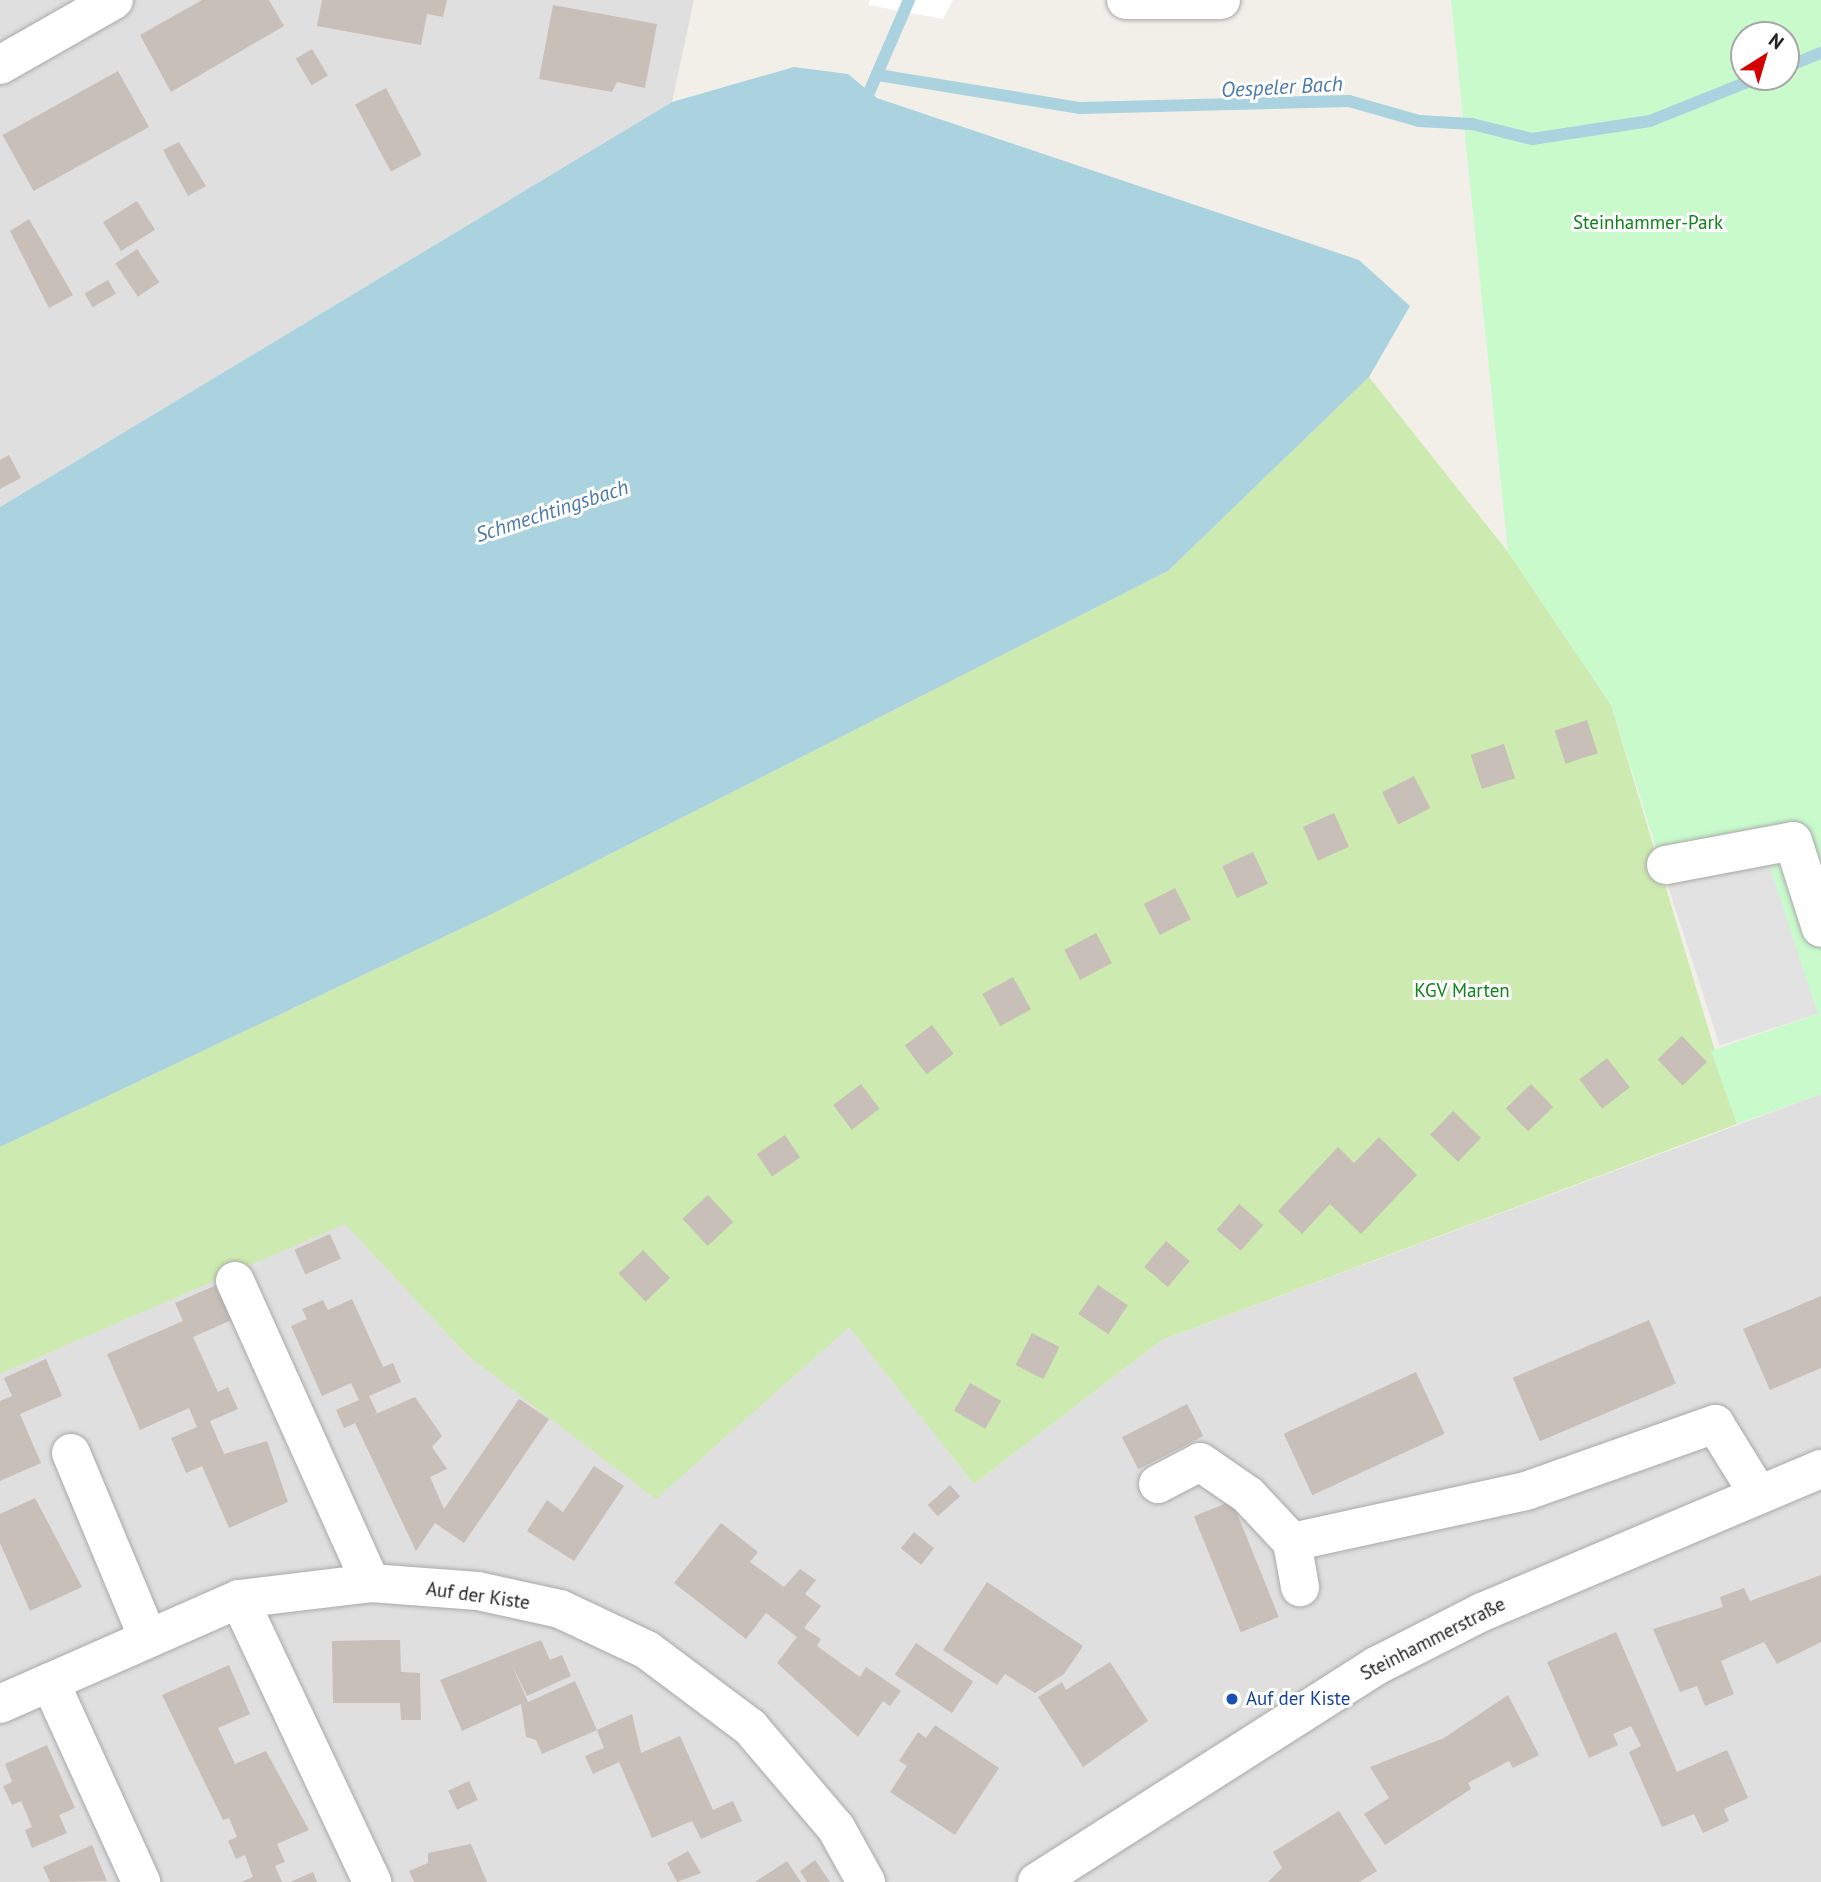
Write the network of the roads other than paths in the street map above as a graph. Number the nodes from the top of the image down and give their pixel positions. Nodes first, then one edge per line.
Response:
1 (114, 0) edge
2 (1126, 0) edge
3 (1221, 0) edge
4 (0, 65) edge
5 (1667, 865) dead end
6 (1821, 928) edge
7 (235, 1281) dead end
8 (71, 1454) dead end
9 (1821, 1469) edge
10 (1158, 1484) dead end
11 (1756, 1492) junction
12 (1292, 1542) junction
13 (371, 1583) junction
14 (1300, 1587) dead end
15 (239, 1599) junction
16 (148, 1638) junction
17 (50, 1682) junction
18 (0, 1704) edge
19 (141, 1882) edge
20 (372, 1882) edge
21 (866, 1882) edge
22 (1037, 1882) edge

1 - 4 street
2 - 3 street
5 - 6 street
7 - 13 street
8 - 16 street
9 - 11 street, Steinhammerstraße
10 - 12 street
11 - 12 street
11 - 22 street, Steinhammerstraße
12 - 14 street
13 - 15 street, Auf der Kiste
13 - 21 street, Auf der Kiste
15 - 16 street, Auf der Kiste
15 - 20 street
16 - 17 street, Auf der Kiste
17 - 18 street, Auf der Kiste
17 - 19 street

